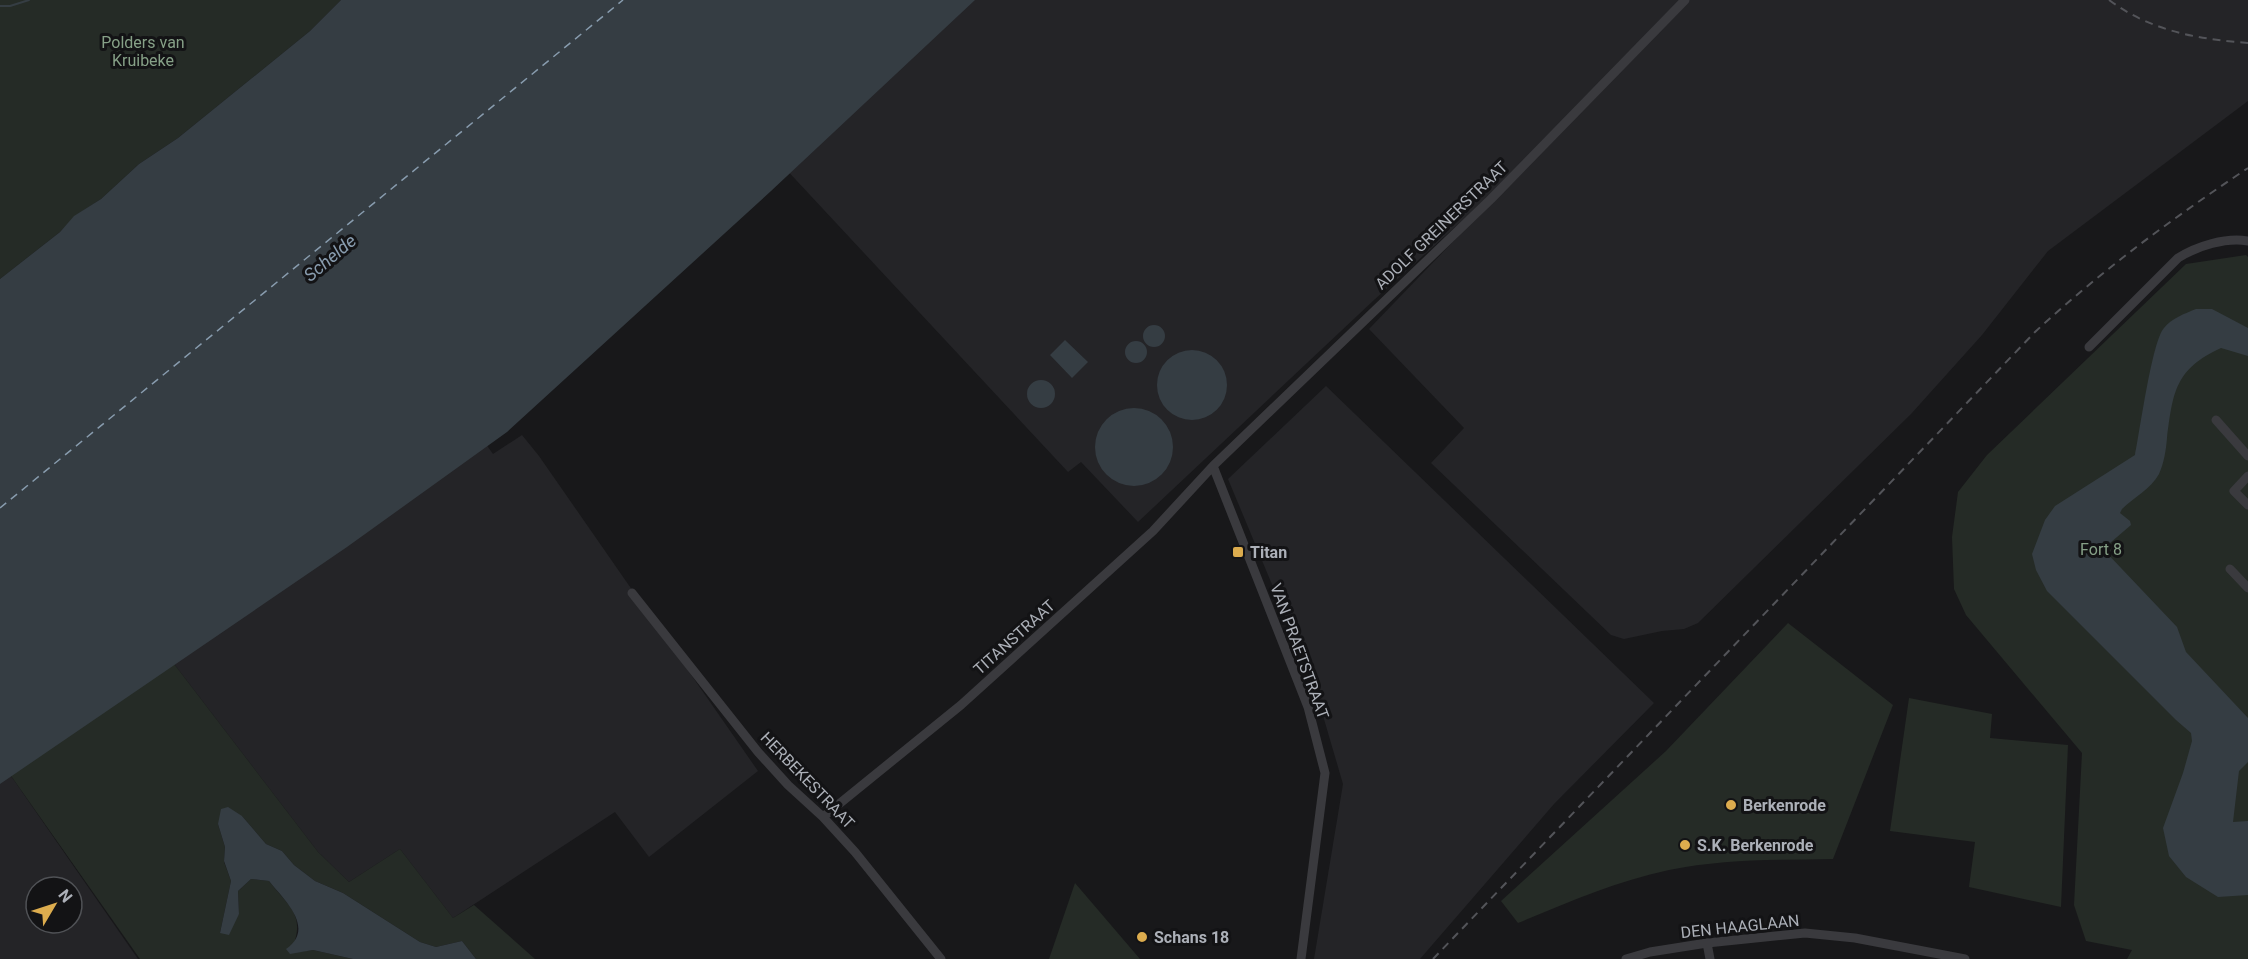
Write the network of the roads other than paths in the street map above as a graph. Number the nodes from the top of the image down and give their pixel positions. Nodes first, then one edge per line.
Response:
1 (1685, 0) edge
2 (2248, 241) edge
3 (2089, 347) dead end
4 (2216, 420) dead end
5 (2248, 456) edge
6 (1213, 466) junction
7 (2248, 476) edge
8 (2248, 505) edge
9 (2230, 569) dead end
10 (2247, 585) edge
11 (632, 593) dead end
12 (823, 817) junction
13 (1707, 943) junction
14 (941, 959) edge
15 (1301, 959) edge
16 (1626, 959) edge
17 (1710, 959) edge
18 (1965, 959) edge

1 - 6 street, ADOLF GREINERSTRAAT
2 - 3 street
4 - 5 street
6 - 12 street, TITANSTRAAT
6 - 15 street, VAN PRAETSTRAAT
7 - 8 street
9 - 10 street
11 - 12 street, HERBEKESTRAAT
12 - 14 street, HERBEKESTRAAT
13 - 16 street, DEN HAAGLAAN
13 - 17 street
13 - 18 street, DEN HAAGLAAN

